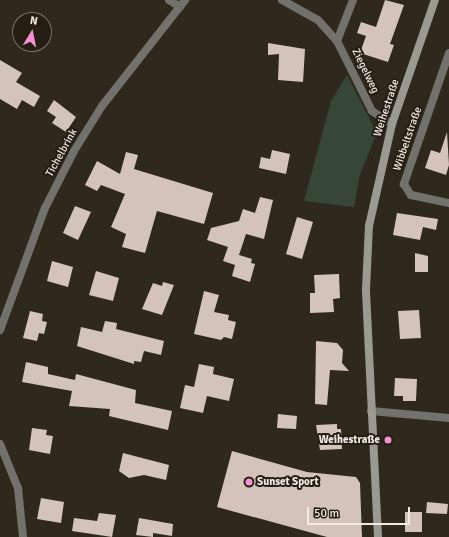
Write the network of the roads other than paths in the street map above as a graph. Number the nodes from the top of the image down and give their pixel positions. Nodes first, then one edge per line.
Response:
1 (169, 0) edge
2 (282, 0) edge
3 (353, 0) edge
4 (435, 0) edge
5 (182, 3) edge
6 (337, 41) junction
7 (449, 54) edge
8 (392, 124) junction
9 (449, 203) edge
10 (0, 330) edge
11 (371, 411) junction
12 (449, 418) edge
13 (0, 444) edge
14 (2, 455) edge
15 (23, 537) edge
16 (378, 537) edge

1 - 5 street, Tichelbrink
2 - 6 street, Ziegelweg
3 - 6 street, Ziegelweg
4 - 8 main road, Weihestraße
5 - 10 street, Tichelbrink
6 - 8 street, Ziegelweg
7 - 9 street, Wibbeltstraße
8 - 11 main road, Weihestraße
11 - 12 street
11 - 16 main road, Weihestraße
13 - 14 street
14 - 15 street

